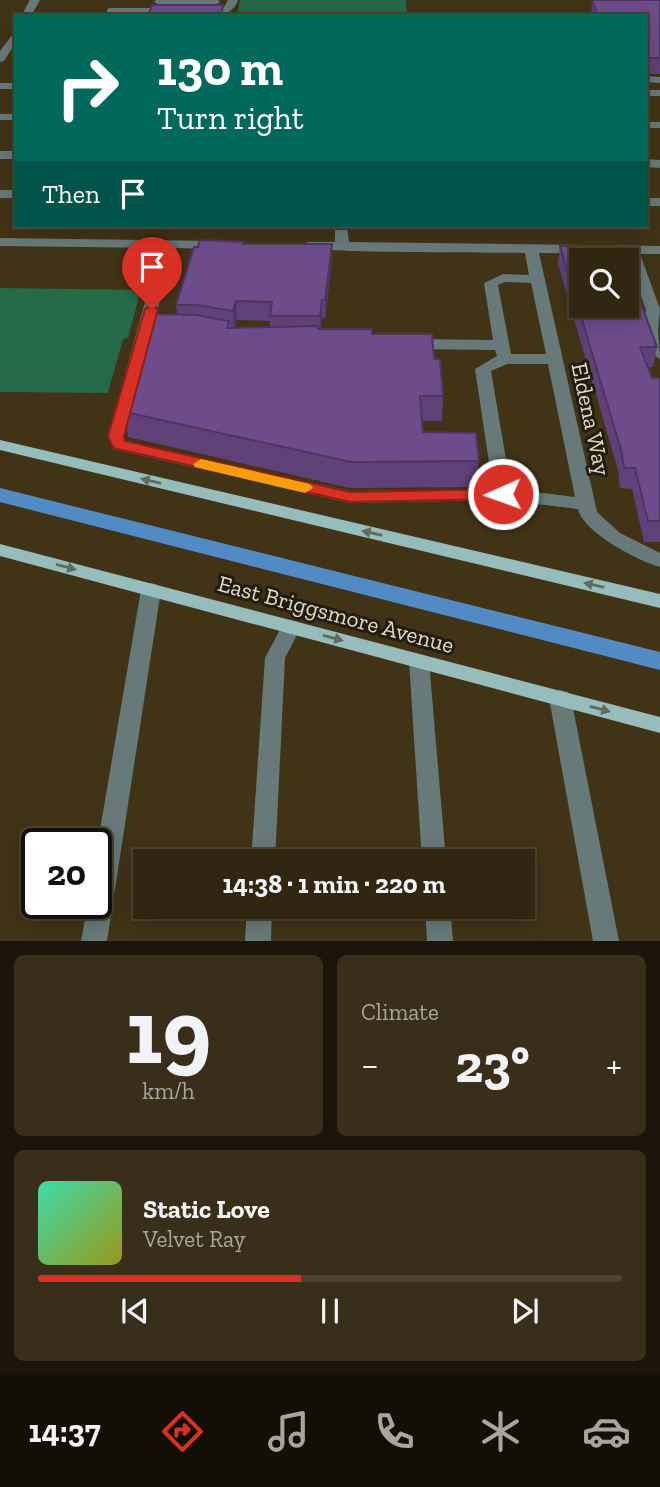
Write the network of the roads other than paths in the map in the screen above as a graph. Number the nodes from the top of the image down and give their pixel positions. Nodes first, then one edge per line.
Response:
1 (233, 1) edge
2 (111, 7) edge
3 (227, 14) edge
4 (14, 37) edge
5 (0, 59) edge
6 (341, 228) edge
7 (0, 242) edge
8 (169, 244) junction
9 (235, 245) edge
10 (288, 246) edge
11 (342, 247) junction
12 (531, 249) junction
13 (569, 249) edge
14 (639, 250) edge
15 (660, 250) edge
16 (639, 264) edge
17 (537, 279) junction
18 (654, 293) edge
19 (655, 317) edge
20 (394, 344) edge
21 (503, 352) junction
22 (660, 354) edge
23 (554, 359) junction
24 (0, 446) edge
25 (503, 494) junction
26 (586, 504) junction
27 (0, 550) edge
28 (660, 561) edge
29 (151, 590) junction
30 (660, 601) edge
31 (291, 626) junction
32 (419, 661) junction
33 (560, 698) junction
34 (660, 725) edge
35 (264, 849) edge
36 (433, 849) edge
37 (259, 919) edge
38 (438, 919) edge
39 (94, 941) edge
40 (258, 941) edge
41 (440, 941) edge
42 (606, 941) edge

1 - 2 street
1 - 3 street
2 - 3 street
4 - 5 street
6 - 11 street
7 - 8 street
8 - 9 street
8 - 25 street
10 - 11 street
11 - 12 street
12 - 13 street
12 - 17 street, Eldena Way
14 - 15 street
16 - 18 street
17 - 21 street
17 - 23 street, Eldena Way
18 - 19 street
19 - 22 street
20 - 21 street
21 - 23 street
21 - 25 street
23 - 26 street, Eldena Way
30 -> 24 main road
25 - 26 street
26 - 28 street, Eldena Way
27 -> 29 main road, East Briggsmore Avenue
29 - 31 main road, East Briggsmore Avenue
29 - 39 street
31 -> 32 main road, East Briggsmore Avenue
31 - 35 street
32 - 33 main road, East Briggsmore Avenue
32 - 36 street
33 -> 34 main road, East Briggsmore Avenue
33 - 42 street
37 - 40 street
38 - 41 street

